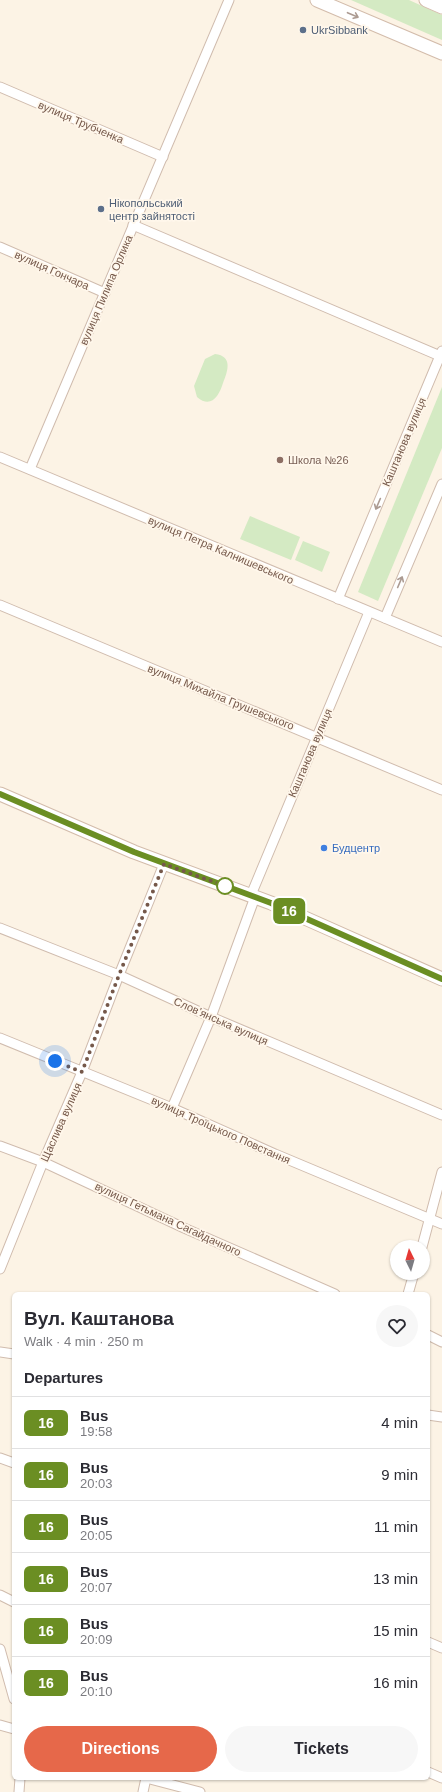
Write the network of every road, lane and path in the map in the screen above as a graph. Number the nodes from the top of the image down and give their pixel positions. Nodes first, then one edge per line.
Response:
1 (229, 0) edge
2 (317, 0) edge
3 (426, 0) edge
4 (442, 7) edge
5 (442, 53) edge
6 (0, 87) edge
7 (162, 156) junction
8 (133, 225) junction
9 (0, 248) edge
10 (105, 293) junction
11 (441, 354) edge
12 (0, 457) edge
13 (30, 469) junction
14 (442, 484) edge
15 (338, 599) junction
16 (0, 606) edge
17 (369, 612) junction
18 (385, 618) junction
19 (442, 642) edge
20 (317, 736) junction
21 (442, 790) edge
22 (0, 794) edge
23 (164, 864) junction
24 (253, 896) junction
25 (0, 928) edge
26 (119, 975) junction
27 (442, 979) edge
28 (211, 1017) junction
29 (0, 1038) edge
30 (82, 1072) junction
31 (172, 1108) junction
32 (442, 1115) edge
33 (0, 1146) edge
34 (43, 1162) junction
35 (442, 1172) edge
36 (430, 1220) junction
37 (442, 1224) edge
38 (424, 1240) edge
39 (0, 1269) edge
40 (412, 1280) edge
41 (330, 1292) edge
42 (409, 1292) edge
43 (430, 1336) edge
44 (442, 1342) edge
45 (0, 1352) edge
46 (12, 1354) edge
47 (430, 1415) edge
48 (442, 1417) edge
49 (0, 1458) edge
50 (12, 1462) edge
51 (0, 1595) edge
52 (12, 1601) edge
53 (430, 1643) edge
54 (442, 1648) edge
55 (0, 1649) edge
56 (12, 1692) edge
57 (0, 1725) edge
58 (12, 1728) edge
59 (430, 1773) edge
60 (442, 1778) edge
61 (20, 1780) edge
62 (146, 1780) edge
63 (154, 1780) edge
64 (19, 1792) edge
65 (143, 1792) edge
66 (200, 1792) edge

1 - 7 street, вулиця Пилипа Орлика
2 -> 5 main road
3 - 4 main road
6 - 7 street, вулиця Трубченка
7 - 8 street, вулиця Пилипа Орлика
8 - 10 street, вулиця Пилипа Орлика
8 - 11 street
9 - 10 street, вулиця Гончара
10 - 13 street, вулиця Пилипа Орлика
11 -> 15 street, Каштанова вулиця
12 - 13 street, вулиця Петра Калнишевського
13 - 15 street, вулиця Петра Калнишевського
18 -> 14 street
15 - 17 street, вулиця Петра Калнишевського
16 - 20 street, вулиця Михайла Грушевського
17 - 18 street, вулиця Петра Калнишевського
17 - 20 street, Каштанова вулиця
18 - 19 street, вулиця Петра Калнишевського
20 - 21 street, вулиця Михайла Грушевського
20 - 24 street, Каштанова вулиця
22 - 23 main road
23 - 24 main road
23 - 26 street, Щаслива вулиця
24 - 27 main road
24 - 28 street, Каштанова вулиця
25 - 26 street, Словʼянська вулиця
26 - 28 street, Словʼянська вулиця
26 - 30 street, Щаслива вулиця
28 - 31 street, Каштанова вулиця
28 - 32 street, Словʼянська вулиця
29 - 30 street, вулиця Троїцького Повстання
30 - 31 street, вулиця Троїцького Повстання
30 - 34 street, Щаслива вулиця
31 - 36 street, вулиця Троїцького Повстання
33 - 34 street, вулиця Гетьмана Сагайдачного
34 - 39 street, Щаслива вулиця
34 - 41 street, вулиця Гетьмана Сагайдачного
35 - 36 street
36 - 37 street, вулиця Троїцького Повстання
36 - 38 street
40 - 42 street
43 - 44 street
45 - 46 street
47 - 48 street
49 - 50 street
51 - 52 street
53 - 54 street
55 - 56 street
57 - 58 street
59 - 60 street
61 - 64 street
62 - 65 street
63 - 66 street

